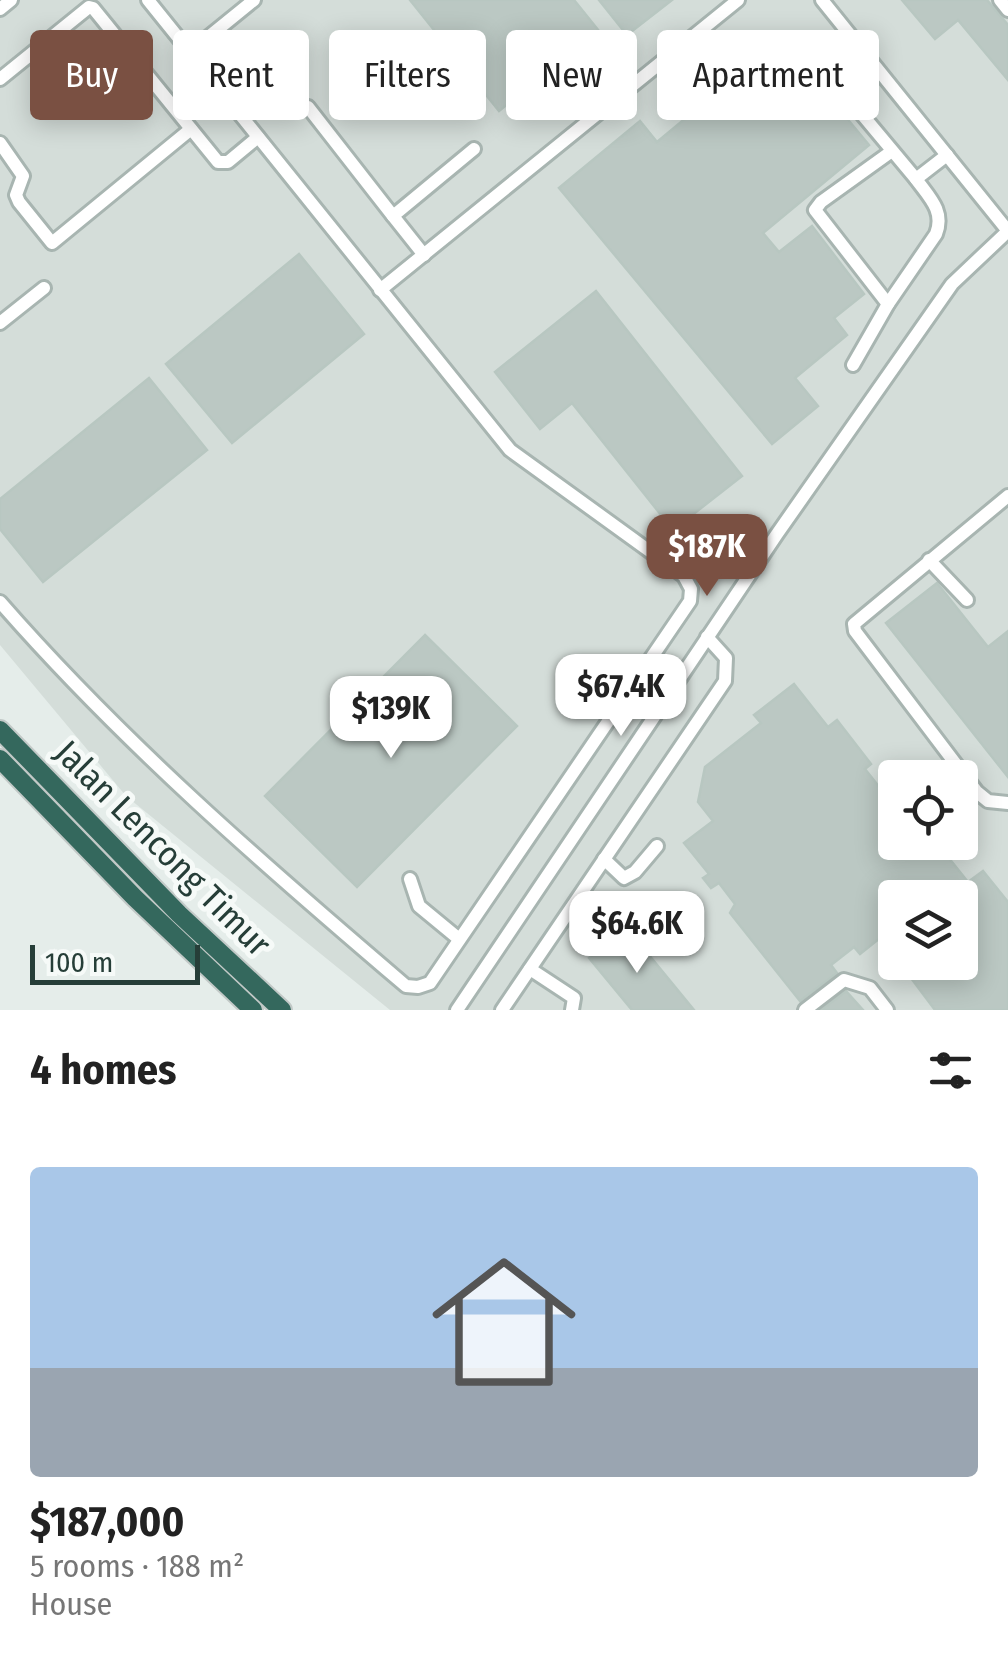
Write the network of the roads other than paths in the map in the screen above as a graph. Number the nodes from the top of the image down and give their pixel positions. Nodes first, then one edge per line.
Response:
1 (12, 0) edge
2 (148, 0) edge
3 (254, 0) edge
4 (738, 0) edge
5 (822, 0) edge
6 (1000, 0) edge
7 (0, 9) edge
8 (1008, 10) edge
9 (217, 30) edge
10 (173, 31) edge
11 (0, 79) edge
12 (309, 108) edge
13 (244, 120) edge
14 (867, 120) edge
15 (190, 129) junction
16 (258, 137) junction
17 (0, 143) edge
18 (474, 149) dead end
19 (892, 151) junction
20 (946, 155) junction
21 (916, 178) junction
22 (394, 216) junction
23 (1008, 231) edge
24 (424, 255) junction
25 (44, 288) dead end
26 (380, 290) junction
27 (888, 304) junction
28 (0, 322) edge
29 (853, 365) dead end
30 (1008, 496) edge
31 (929, 560) junction
32 (967, 600) dead end
33 (0, 602) edge
34 (706, 638) junction
35 (0, 730) edge
36 (0, 759) edge
37 (1008, 803) edge
38 (657, 846) dead end
39 (604, 859) junction
40 (410, 879) dead end
41 (459, 939) junction
42 (530, 969) junction
43 (253, 1010) edge
44 (282, 1010) edge
45 (457, 1010) edge
46 (502, 1010) edge
47 (572, 1010) edge
48 (804, 1010) edge
49 (888, 1010) edge

1 - 7 street
2 - 10 street
3 - 9 street
4 - 24 street
5 - 20 street
6 - 8 street
11 - 15 street
12 - 22 street
13 - 16 street
14 - 19 street
15 - 16 street
15 - 17 street
16 - 26 street
18 - 22 street
19 - 21 street
19 - 27 street
20 - 21 street
20 - 23 street
21 - 27 street
22 - 24 street
23 - 34 street
24 - 26 street
25 - 28 street
26 - 41 street
27 - 29 street
30 - 31 street
31 - 32 street
31 - 37 street
33 - 41 street
34 - 39 street
34 - 45 street
35 - 44 highway, Jalan Lencong Timur
36 - 43 highway, Jalan Lencong Timur
38 - 39 street
39 - 42 street
40 - 41 street
42 - 46 street
42 - 47 street
48 - 49 street

